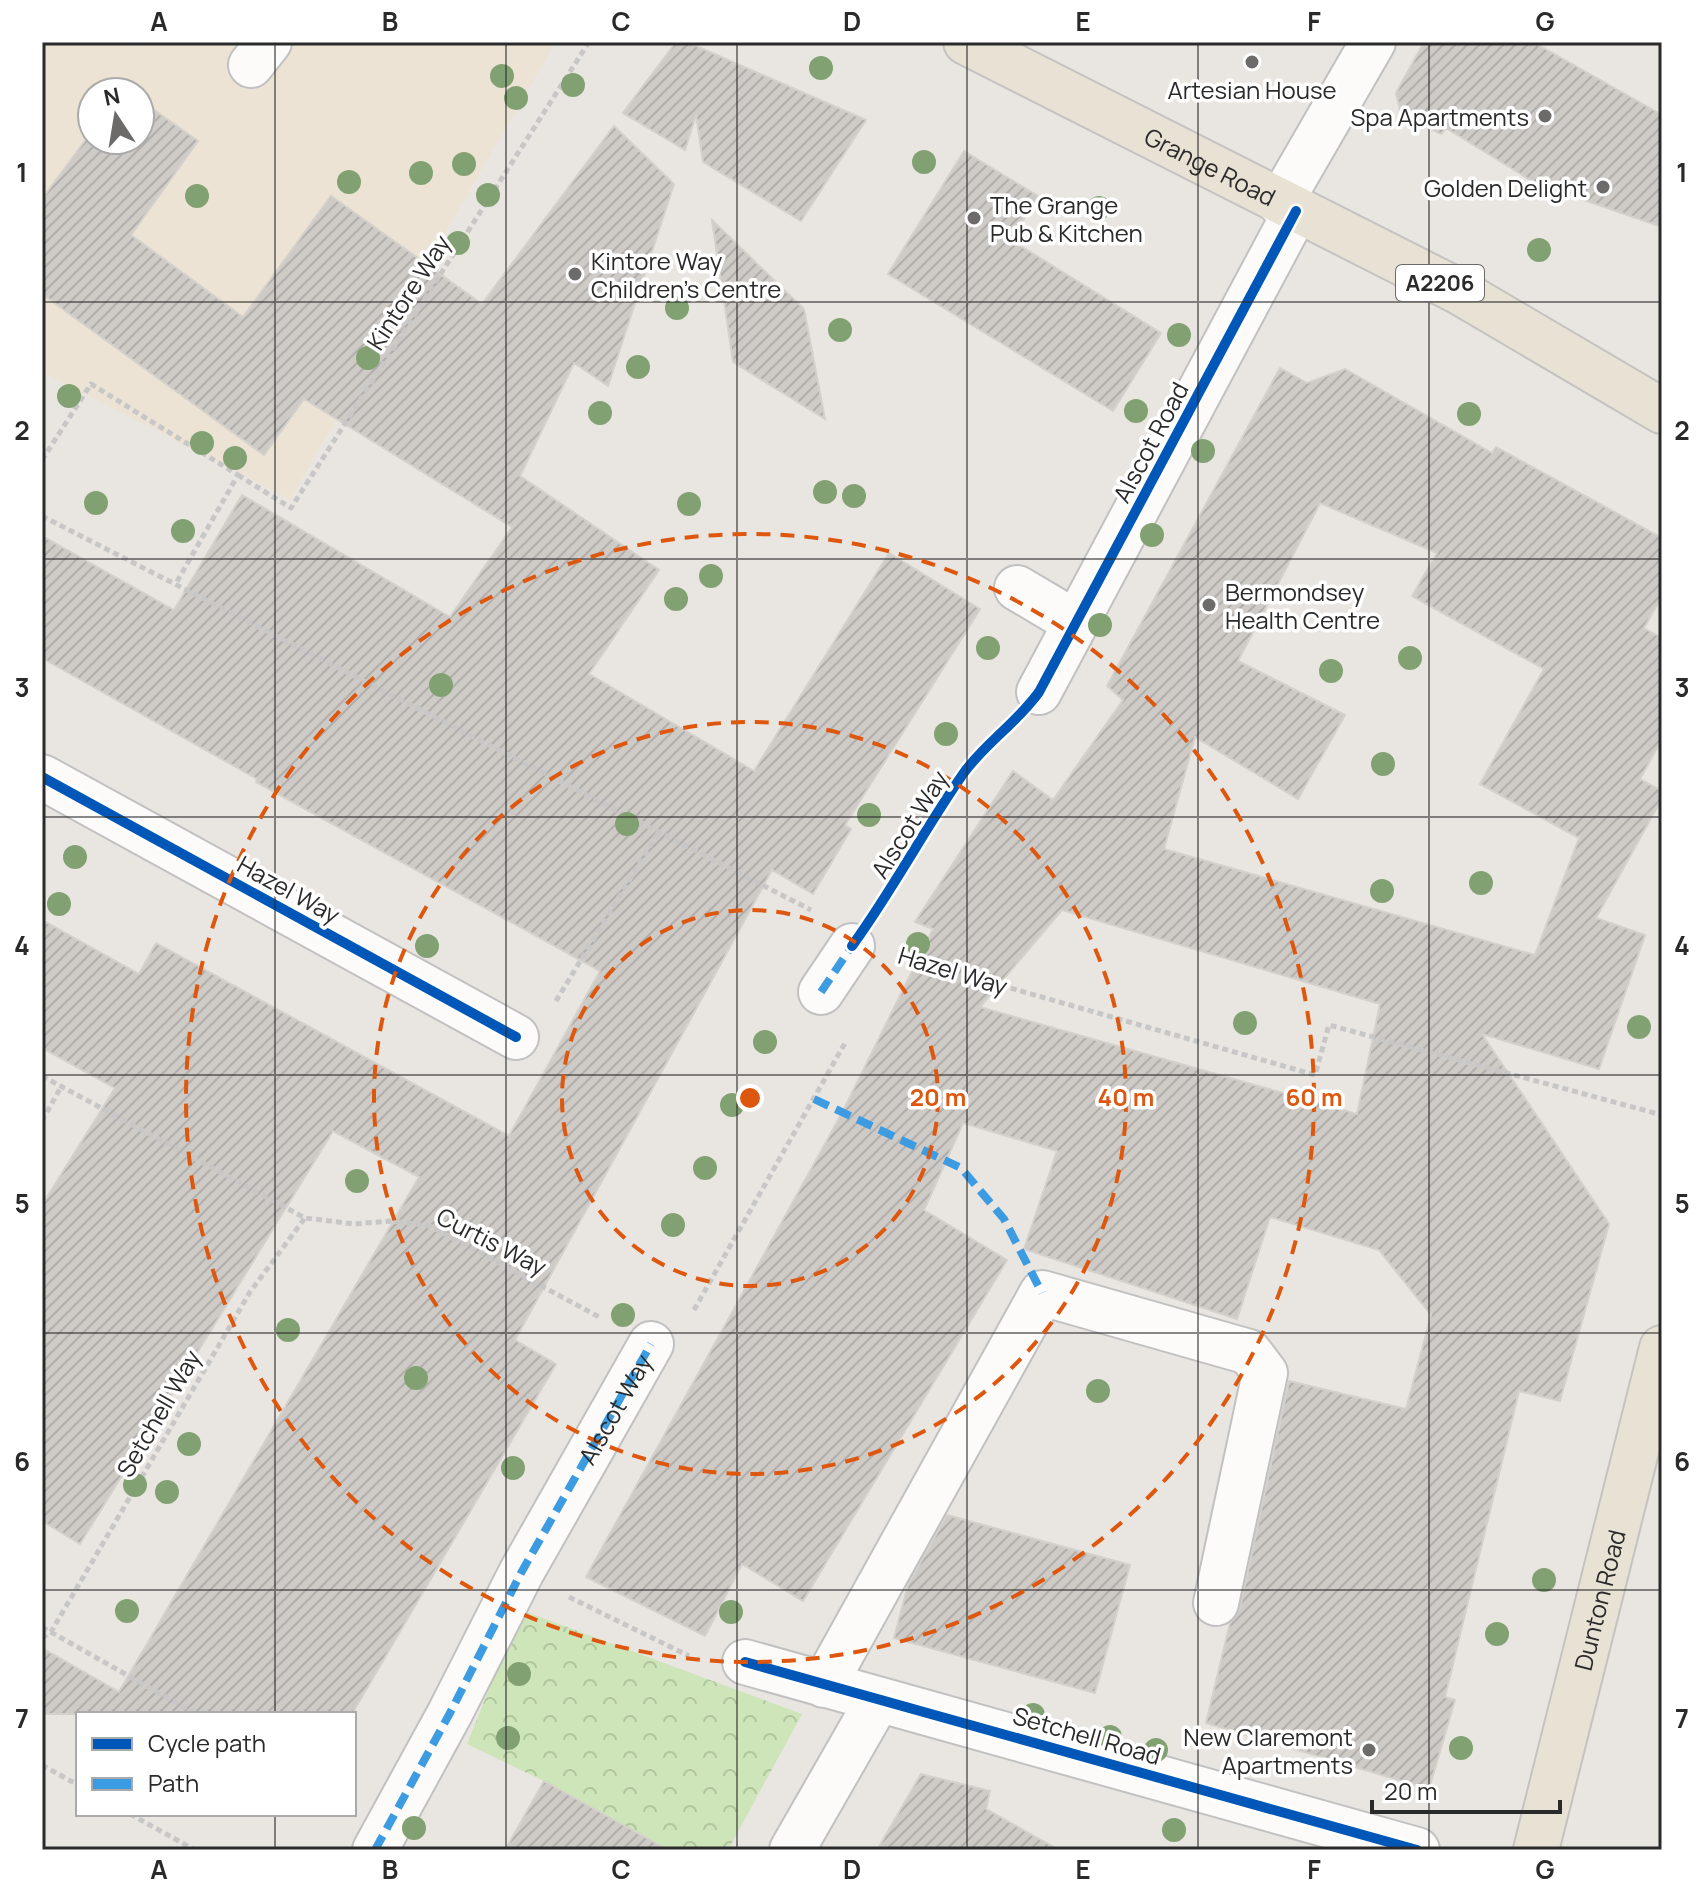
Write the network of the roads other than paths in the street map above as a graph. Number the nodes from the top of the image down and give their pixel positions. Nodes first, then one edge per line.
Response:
1 (966, 42) edge
2 (1373, 42) edge
3 (1288, 207) junction
4 (1662, 411) edge
5 (1017, 588) dead end
6 (1076, 623) junction
7 (1039, 692) dead end
8 (42, 777) edge
9 (856, 940) road end
10 (821, 992) road end
11 (516, 1037) road end
12 (651, 1344) road end
13 (1662, 1348) edge
14 (1216, 1603) dead end
15 (745, 1662) road end
16 (824, 1685) junction
17 (878, 1700) junction
18 (375, 1850) edge
19 (792, 1850) edge
20 (1417, 1850) edge
21 (1536, 1850) edge

1 - 3 main road, Grange Road / A2206
2 - 3 street, Alscot Road
3 - 4 main road, Grange Road / A2206
3 - 6 street, Alscot Road
5 - 6 street
6 - 7 street, Alscot Road
8 - 11 street, Hazel Way
9 - 10 street
12 - 18 street, Alscot Way
13 - 21 main road, Dunton Road
14 - 16 street
15 - 16 street, Setchell Road
16 - 17 street, Setchell Road
17 - 19 street
17 - 20 street, Setchell Road

